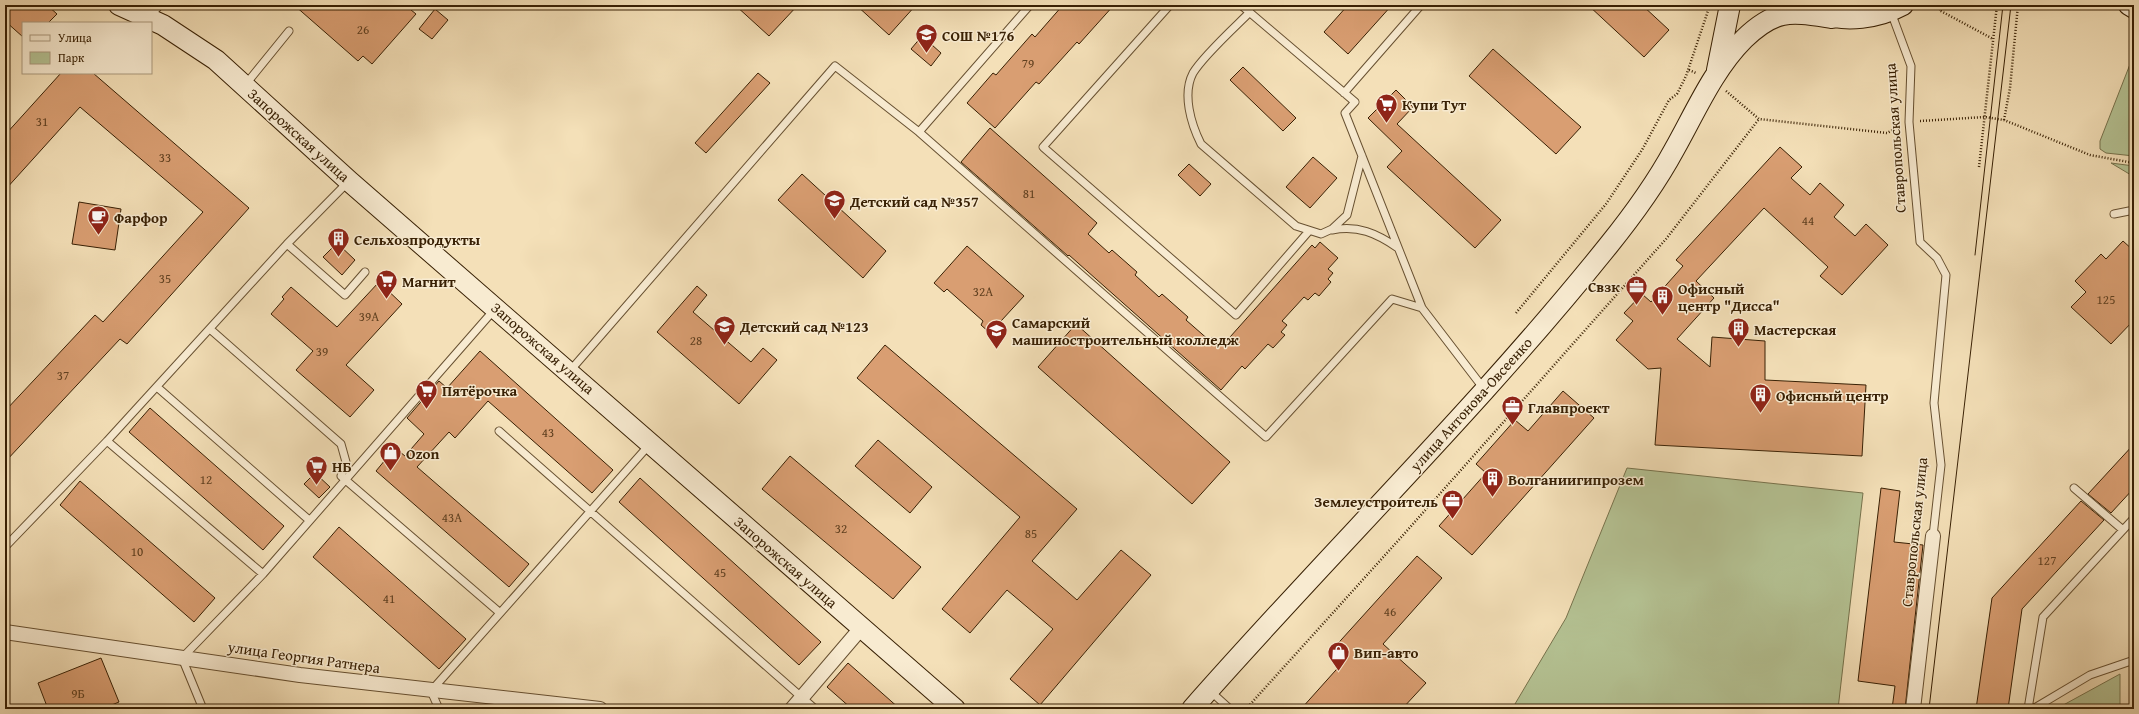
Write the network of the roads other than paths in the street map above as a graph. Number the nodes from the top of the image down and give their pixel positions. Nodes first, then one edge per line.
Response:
1 (119, 5) edge
2 (1030, 5) edge
3 (1170, 5) edge
4 (1241, 5) edge
5 (1421, 5) edge
6 (1730, 5) edge
7 (1795, 5) edge
8 (2129, 5) edge
9 (1897, 8) edge
10 (2134, 8) edge
11 (154, 12) edge
12 (1250, 12) junction
13 (1832, 18) junction
14 (289, 31) dead end
15 (1716, 75) junction
16 (244, 86) junction
17 (1344, 93) junction
18 (919, 132) junction
19 (1362, 156) junction
20 (349, 181) junction
21 (2134, 210) edge
22 (2114, 214) dead end
23 (1309, 231) junction
24 (1328, 231) junction
25 (287, 244) junction
26 (1398, 248) junction
27 (365, 272) dead end
28 (496, 308) junction
29 (1422, 308) junction
30 (210, 329) junction
31 (569, 372) junction
32 (157, 387) junction
33 (1486, 390) junction
34 (499, 431) dead end
35 (107, 441) junction
36 (651, 442) junction
37 (344, 479) junction
38 (2074, 488) dead end
39 (590, 511) junction
40 (2134, 518) edge
41 (309, 520) junction
42 (2123, 530) junction
43 (1933, 536) joint
44 (5, 547) edge
45 (263, 574) junction
46 (499, 612) junction
47 (862, 627) junction
48 (5, 632) edge
49 (182, 658) junction
50 (2134, 660) edge
51 (1209, 690) junction
52 (431, 691) junction
53 (802, 697) junction
54 (204, 709) edge
55 (439, 709) edge
56 (600, 709) edge
57 (792, 709) edge
58 (815, 709) edge
59 (955, 709) edge
60 (1192, 709) edge
61 (1230, 709) edge
62 (1912, 709) edge
63 (2028, 709) edge
64 (2033, 709) edge

1 - 11 main road, Запорожская улица
2 - 18 lane
3 - 23 lane
4 - 12 lane
5 - 17 lane
6 - 15 main road, улица Антонова-Овсеенко
7 - 13 main road
8 - 10 main road
9 - 13 main road
9 - 43 lane, Ставропольская улица
11 - 16 main road, Запорожская улица
12 - 17 lane
12 - 23 lane
13 - 15 main road, улица Антонова-Овсеенко
14 - 16 lane
15 - 33 main road, улица Антонова-Овсеенко
16 - 20 main road, Запорожская улица
17 - 19 lane
18 - 29 lane
18 - 31 lane
19 - 24 lane
19 - 26 lane
20 - 25 lane
20 - 28 main road, Запорожская улица
21 - 22 lane
23 - 24 lane
24 - 26 lane
25 - 27 lane
25 - 30 lane
26 - 29 lane
28 - 31 main road, Запорожская улица
28 - 37 lane
29 - 33 lane
30 - 32 lane
30 - 37 lane
31 - 36 main road, Запорожская улица
32 - 35 lane
32 - 41 lane
33 - 51 main road, улица Антонова-Овсеенко
34 - 39 lane
35 - 44 lane
35 - 45 lane
36 - 39 lane
36 - 47 main road, Запорожская улица
37 - 41 lane
37 - 46 lane
38 - 42 lane
39 - 46 lane
39 - 53 lane
40 - 42 lane
41 - 45 lane
42 - 63 lane
43 - 62 street, Ставропольская улица
45 - 49 lane
46 - 52 lane
47 - 53 street
47 - 59 main road, Запорожская улица
48 - 49 street, улица Георгия Ратнера
49 - 52 street, улица Георгия Ратнера
49 - 54 lane
50 - 64 lane
51 - 60 main road, улица Антонова-Овсеенко
51 - 61 lane
52 - 55 lane
52 - 56 street, улица Георгия Ратнера
53 - 57 street
53 - 58 lane

